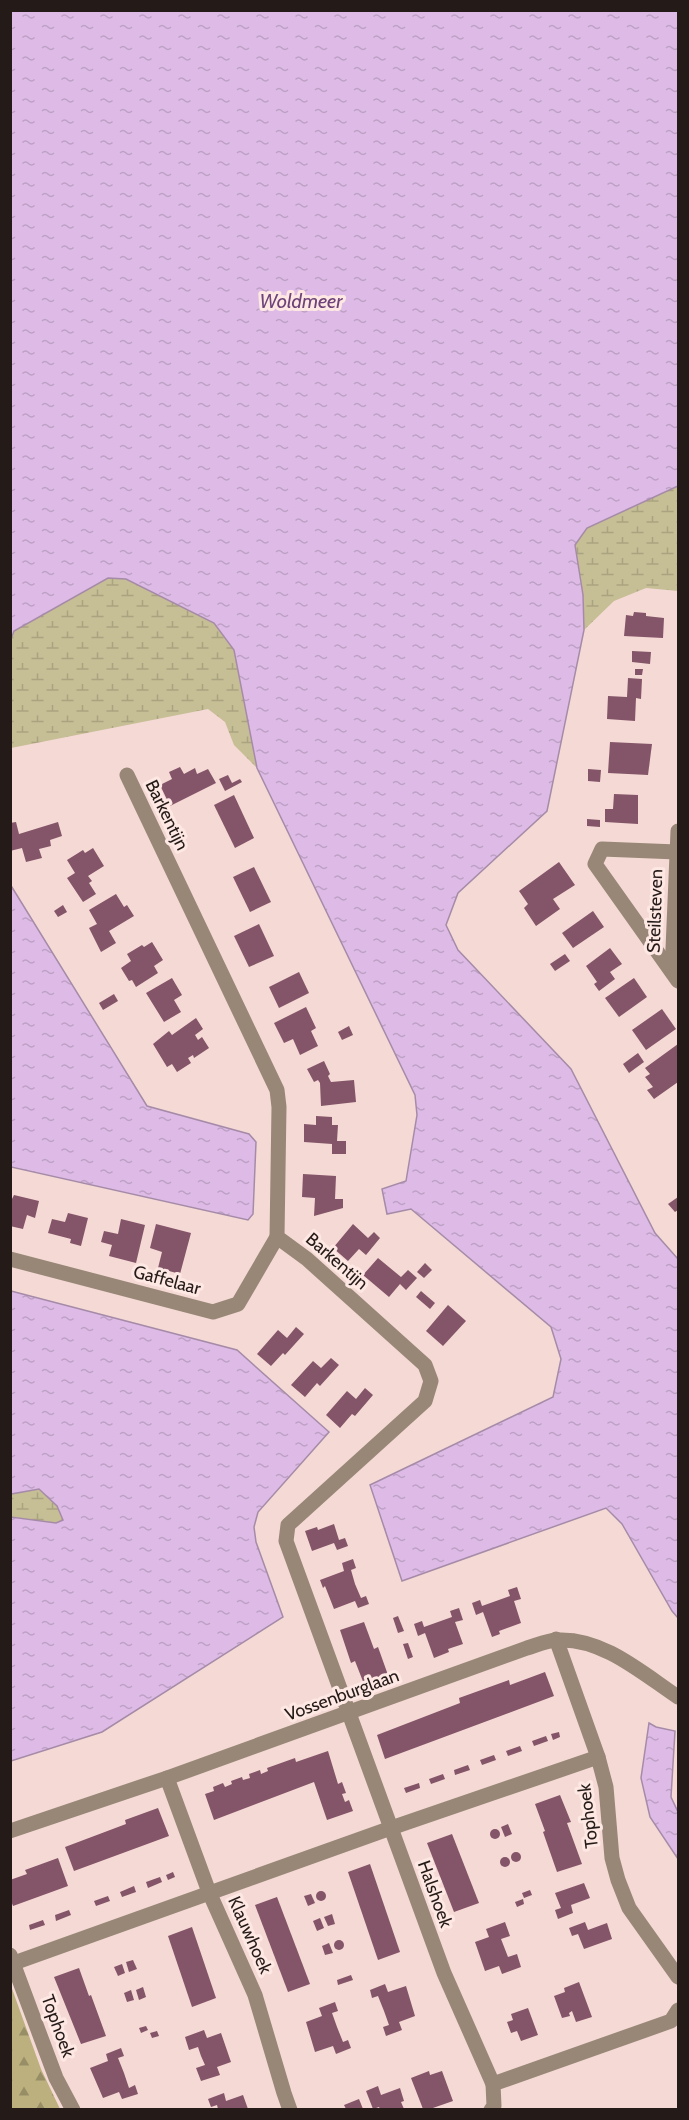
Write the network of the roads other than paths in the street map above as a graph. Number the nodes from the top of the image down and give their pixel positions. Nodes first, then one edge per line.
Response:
1 (127, 776) dead end
2 (678, 831) edge
3 (677, 852) edge
4 (675, 977) edge
5 (277, 1237) junction
6 (10, 1259) edge
7 (556, 1640) junction
8 (678, 1697) edge
9 (348, 1714) junction
10 (598, 1756) junction
11 (167, 1778) junction
12 (391, 1828) junction
13 (10, 1831) edge
14 (209, 1892) junction
15 (12, 1959) edge
16 (678, 1977) edge
17 (678, 2010) edge
18 (493, 2084) junction
19 (74, 2109) edge
20 (290, 2109) edge
21 (491, 2109) edge

1 - 5 street, Barkentijn
2 - 3 street, Steilsteven
3 - 4 street, Steilsteven
3 - 4 street, Steilsteven
5 - 6 street, Gaffelaar
5 - 9 street, Barkentijn
7 - 8 street, Vossenburglaan
7 - 9 street, Vossenburglaan
7 - 10 street, Tophoek
9 - 11 street, Vossenburglaan
9 - 12 street, Halshoek
10 - 12 street
10 - 16 street, Tophoek
11 - 13 street, Vossenburglaan
11 - 14 street, Klauwhoek
12 - 14 street
12 - 18 street, Halshoek
14 - 15 street
14 - 20 street, Klauwhoek
15 - 19 street, Tophoek
17 - 18 street
18 - 21 street

